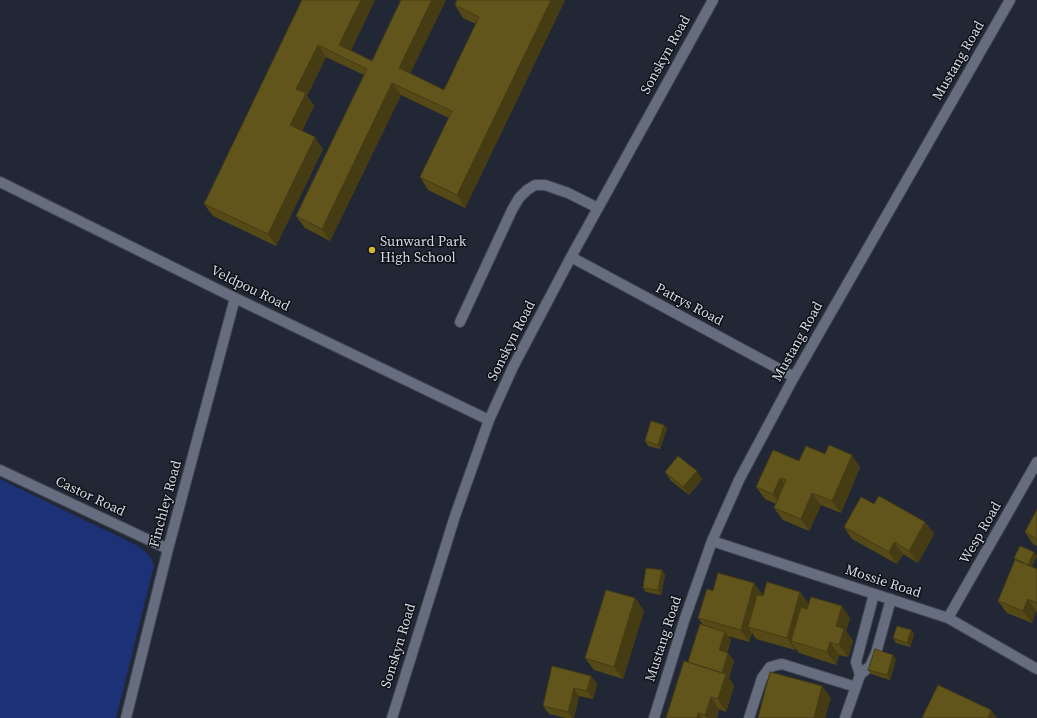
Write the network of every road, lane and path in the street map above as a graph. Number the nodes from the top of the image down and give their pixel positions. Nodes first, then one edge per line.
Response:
1 (713, 0) edge
2 (1010, 0) edge
3 (0, 182) edge
4 (598, 208) junction
5 (571, 257) junction
6 (235, 298) junction
7 (460, 322) dead end
8 (794, 377) junction
9 (489, 420) junction
10 (1037, 462) edge
11 (0, 470) edge
12 (712, 541) junction
13 (168, 549) junction
14 (874, 594) junction
15 (891, 599) junction
16 (948, 618) junction
17 (1037, 669) edge
18 (860, 675) junction
19 (856, 687) junction
20 (126, 718) edge
21 (392, 718) edge
22 (654, 718) edge
23 (749, 718) edge
24 (845, 718) edge

1 - 4 street, Sonskyn Road
2 - 8 street, Mustang Road
3 - 6 street, Veldpou Road
4 - 5 street, Sonskyn Road
4 - 7 street
5 - 8 street, Patrys Road
5 - 9 street, Sonskyn Road
6 - 9 street, Veldpou Road
6 - 13 street, Finchley Road
8 - 12 street, Mustang Road
9 - 21 street, Sonskyn Road
10 - 16 street, Wesp Road
11 - 13 street, Castor Road
12 - 14 street, Mossie Road
12 - 22 street, Mustang Road
13 - 20 street, Finchley Road
14 - 15 street, Mossie Road
14 - 18 street
15 - 16 street, Mossie Road
15 - 18 street
16 - 17 street, Mossie Road
18 - 19 street
19 - 23 street
19 - 24 street

